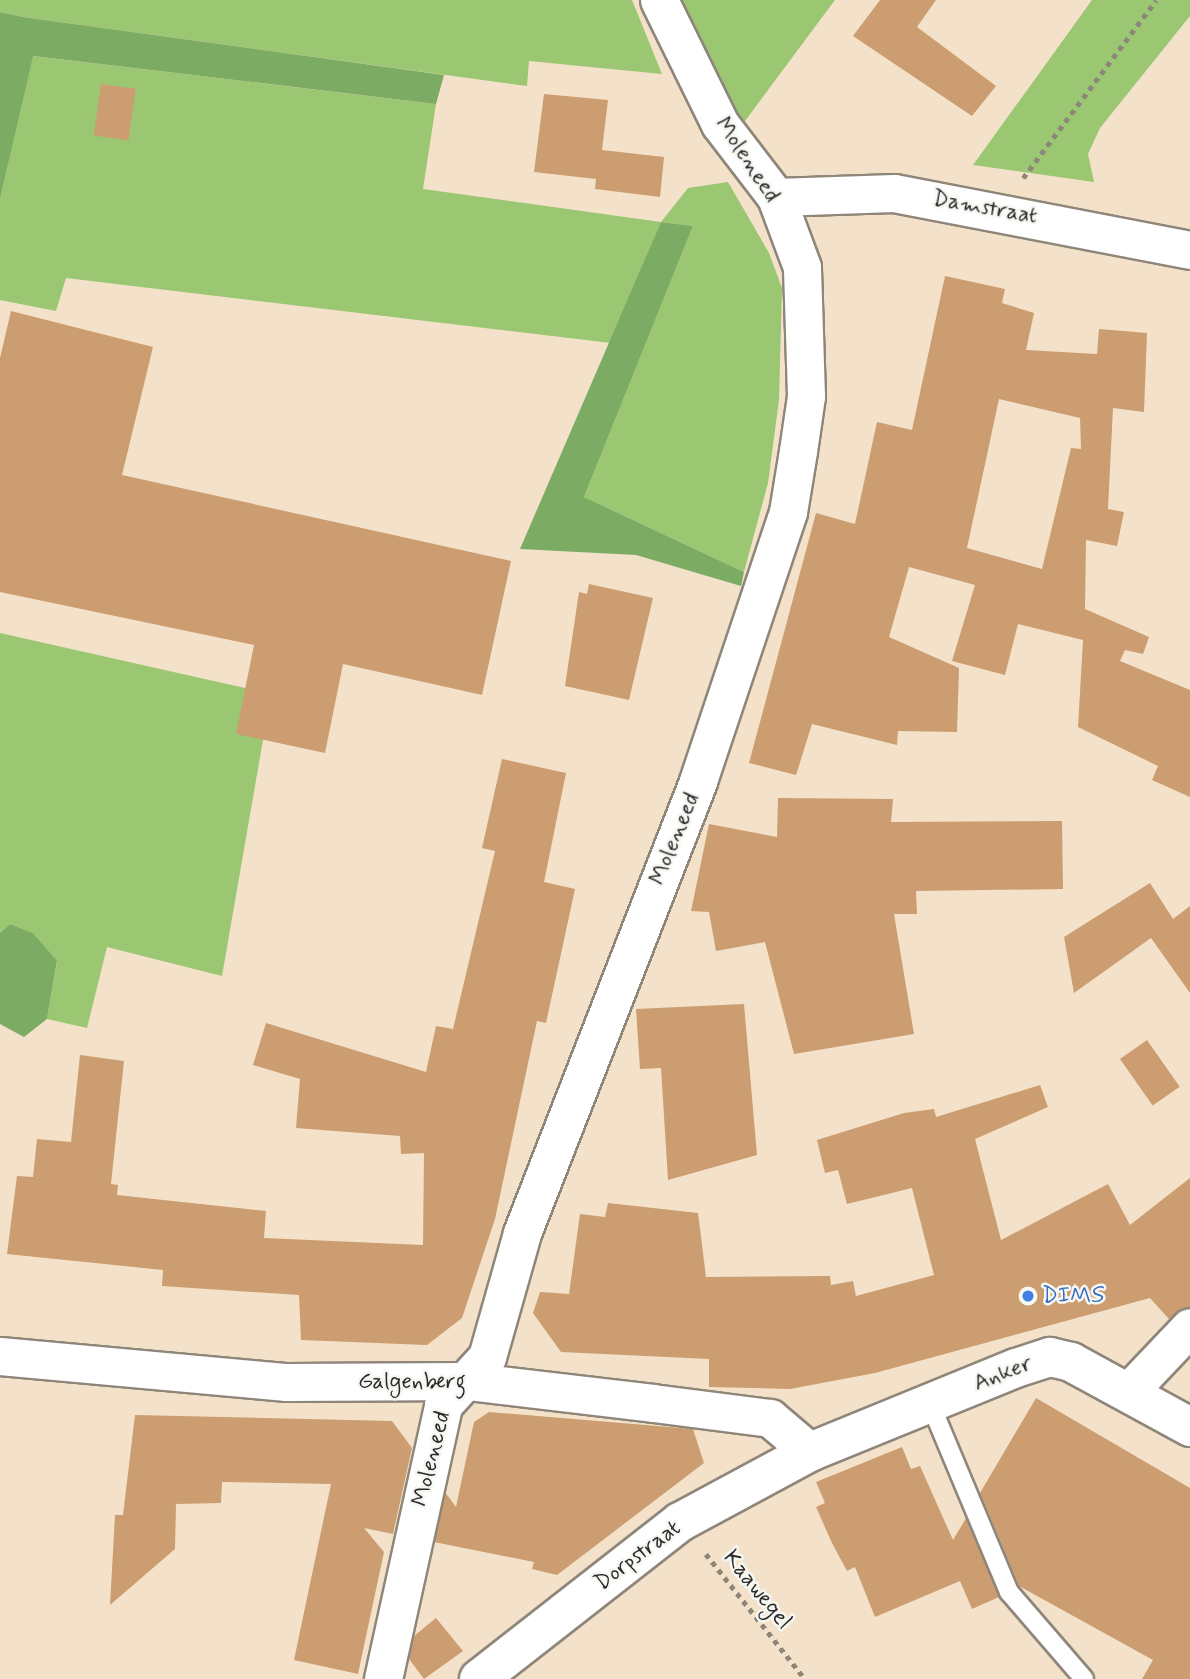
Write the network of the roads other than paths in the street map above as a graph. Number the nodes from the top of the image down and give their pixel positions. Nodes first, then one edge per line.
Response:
1 (659, 0) edge
2 (776, 197) junction
3 (1190, 250) edge
4 (1190, 1326) edge
5 (0, 1356) edge
6 (467, 1381) junction
7 (1129, 1391) junction
8 (930, 1403) junction
9 (1190, 1427) edge
10 (810, 1452) junction
11 (383, 1679) edge
12 (479, 1679) edge
13 (1084, 1679) edge

1 - 2 street, Moleneed
2 - 3 street, Damstraat
2 - 6 street, Moleneed
4 - 7 street
5 - 6 street, Galgenberg
6 - 10 street, Galgenberg
6 - 11 street, Moleneed
7 - 8 street, Anker
7 - 9 street, Anker
8 - 10 street, Anker
8 - 13 lane
10 - 12 street, Dorpstraat

